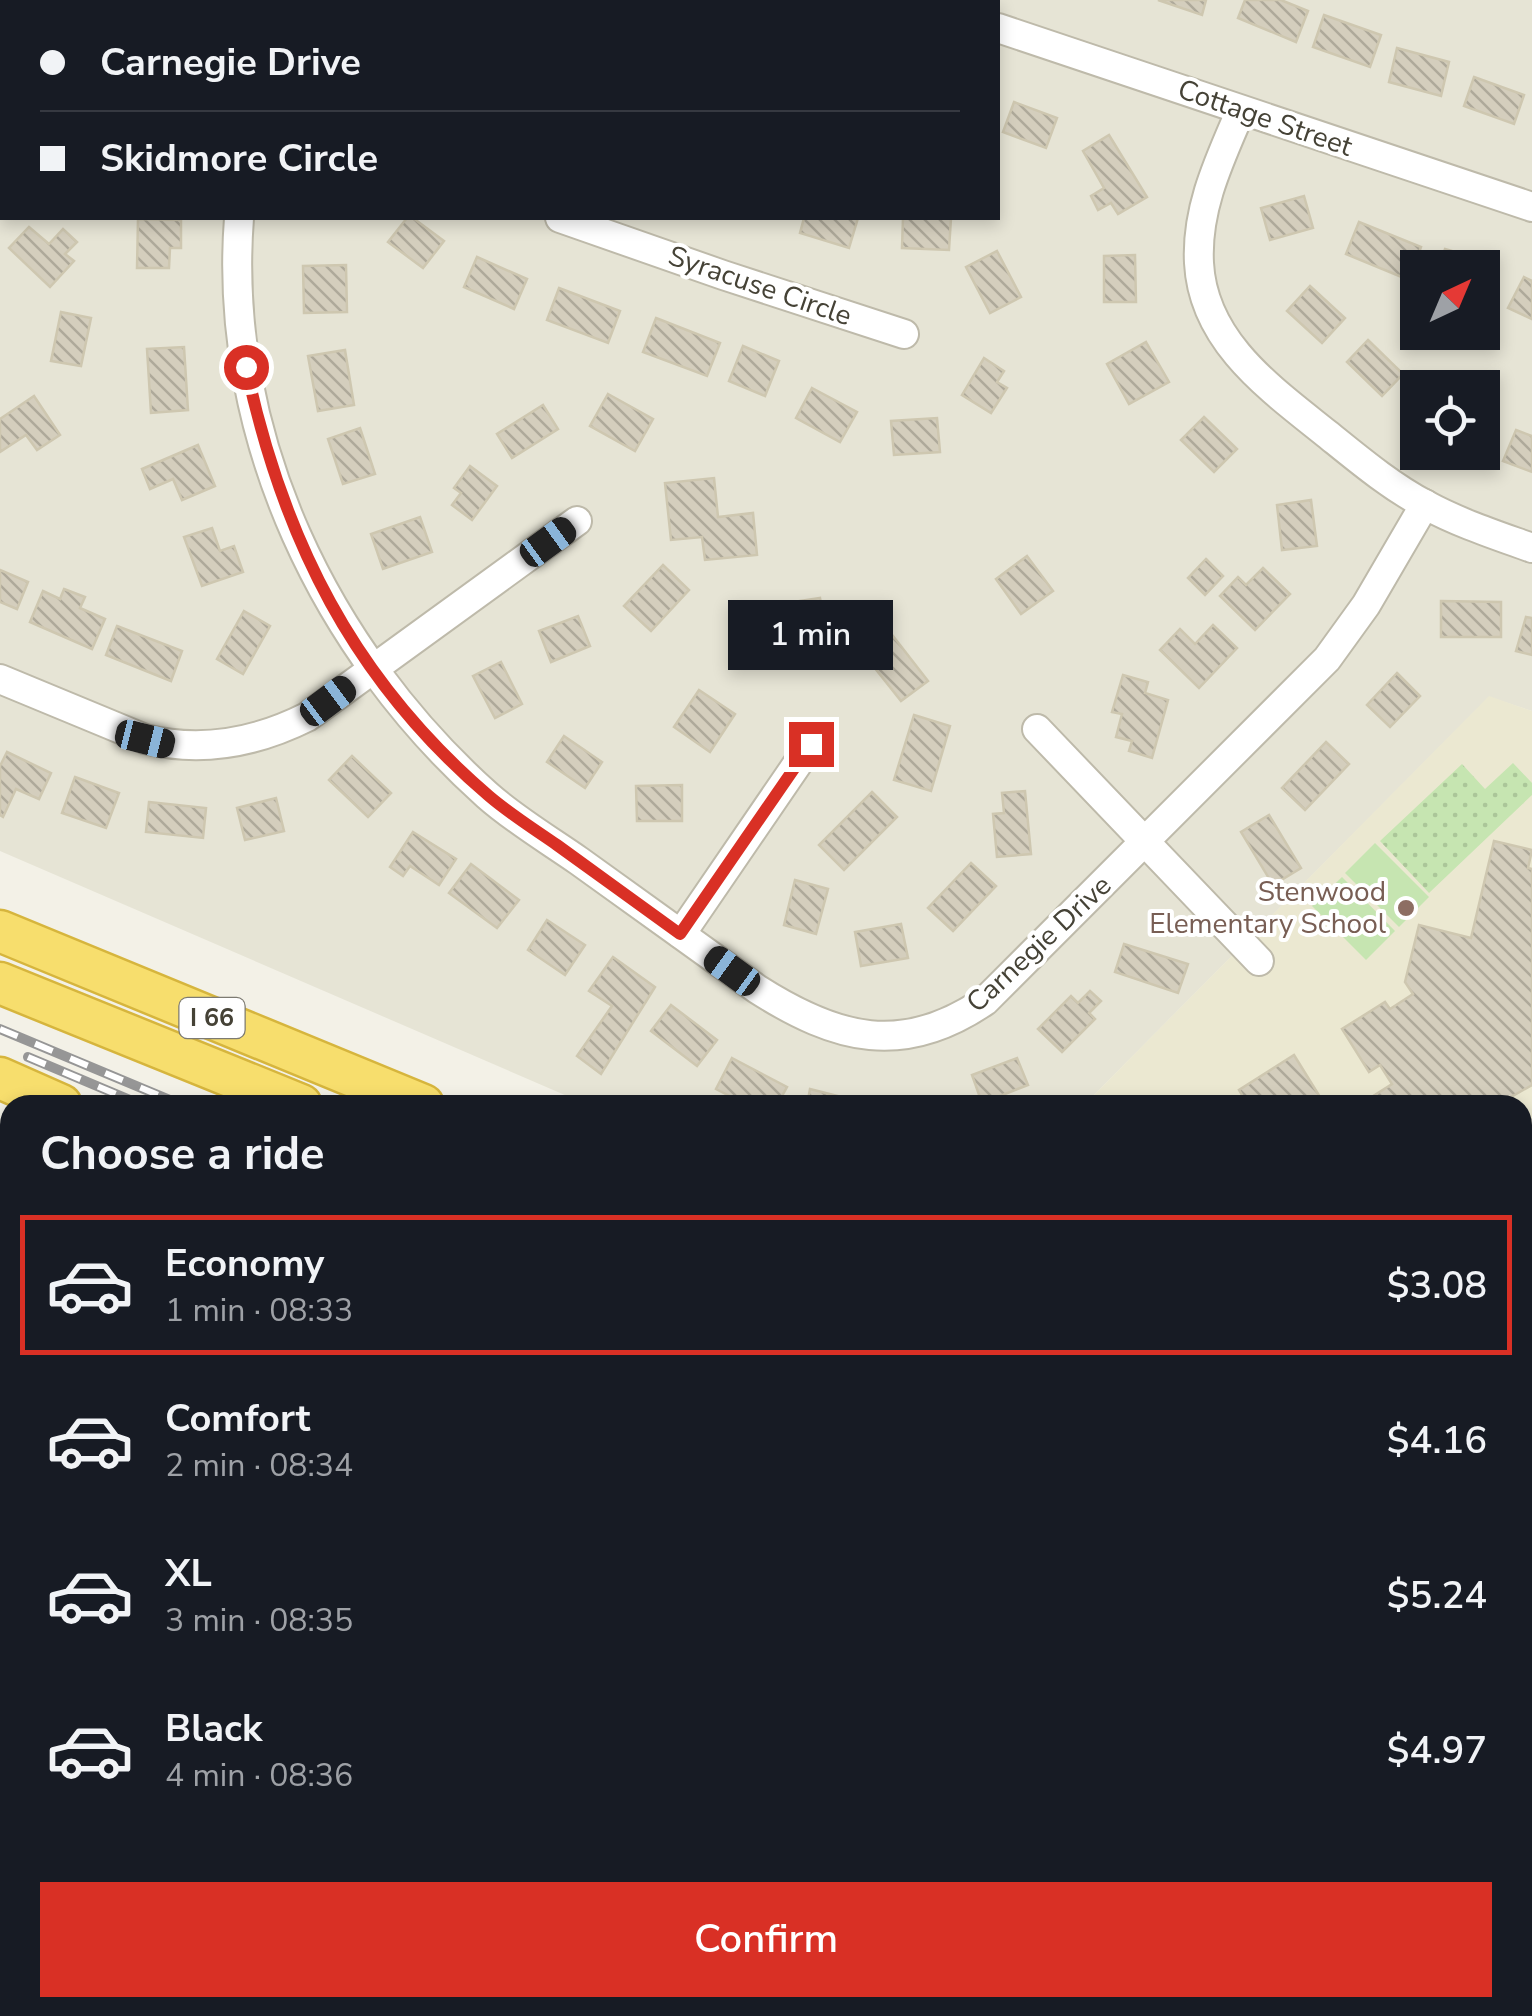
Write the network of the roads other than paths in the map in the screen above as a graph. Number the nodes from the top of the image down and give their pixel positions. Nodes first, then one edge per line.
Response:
1 (1000, 29) edge
2 (1241, 110) junction
3 (1532, 207) edge
4 (239, 220) edge
5 (566, 220) edge
6 (904, 334) dead end
7 (1425, 504) junction
8 (578, 521) dead end
9 (1532, 548) edge
10 (371, 669) junction
11 (0, 679) edge
12 (1037, 729) dead end
13 (811, 744) dead end
14 (1144, 843) junction
15 (0, 932) edge
16 (680, 934) junction
17 (1259, 961) dead end
18 (0, 983) edge
19 (0, 1078) edge
20 (38, 1095) edge
21 (275, 1095) edge
22 (399, 1095) edge

1 - 2 street, Cottage Street
2 - 3 street, Cottage Street
2 - 7 street
4 - 10 street, Carnegie Drive
5 - 6 street, Syracuse Circle
7 - 9 street
7 - 14 street, Carnegie Drive
8 - 10 street
10 - 11 street
10 - 16 street, Carnegie Drive
12 - 14 street
13 - 16 street
14 - 16 street, Carnegie Drive
14 - 17 street
15 - 22 highway, I 66
18 - 21 highway
19 - 20 highway

